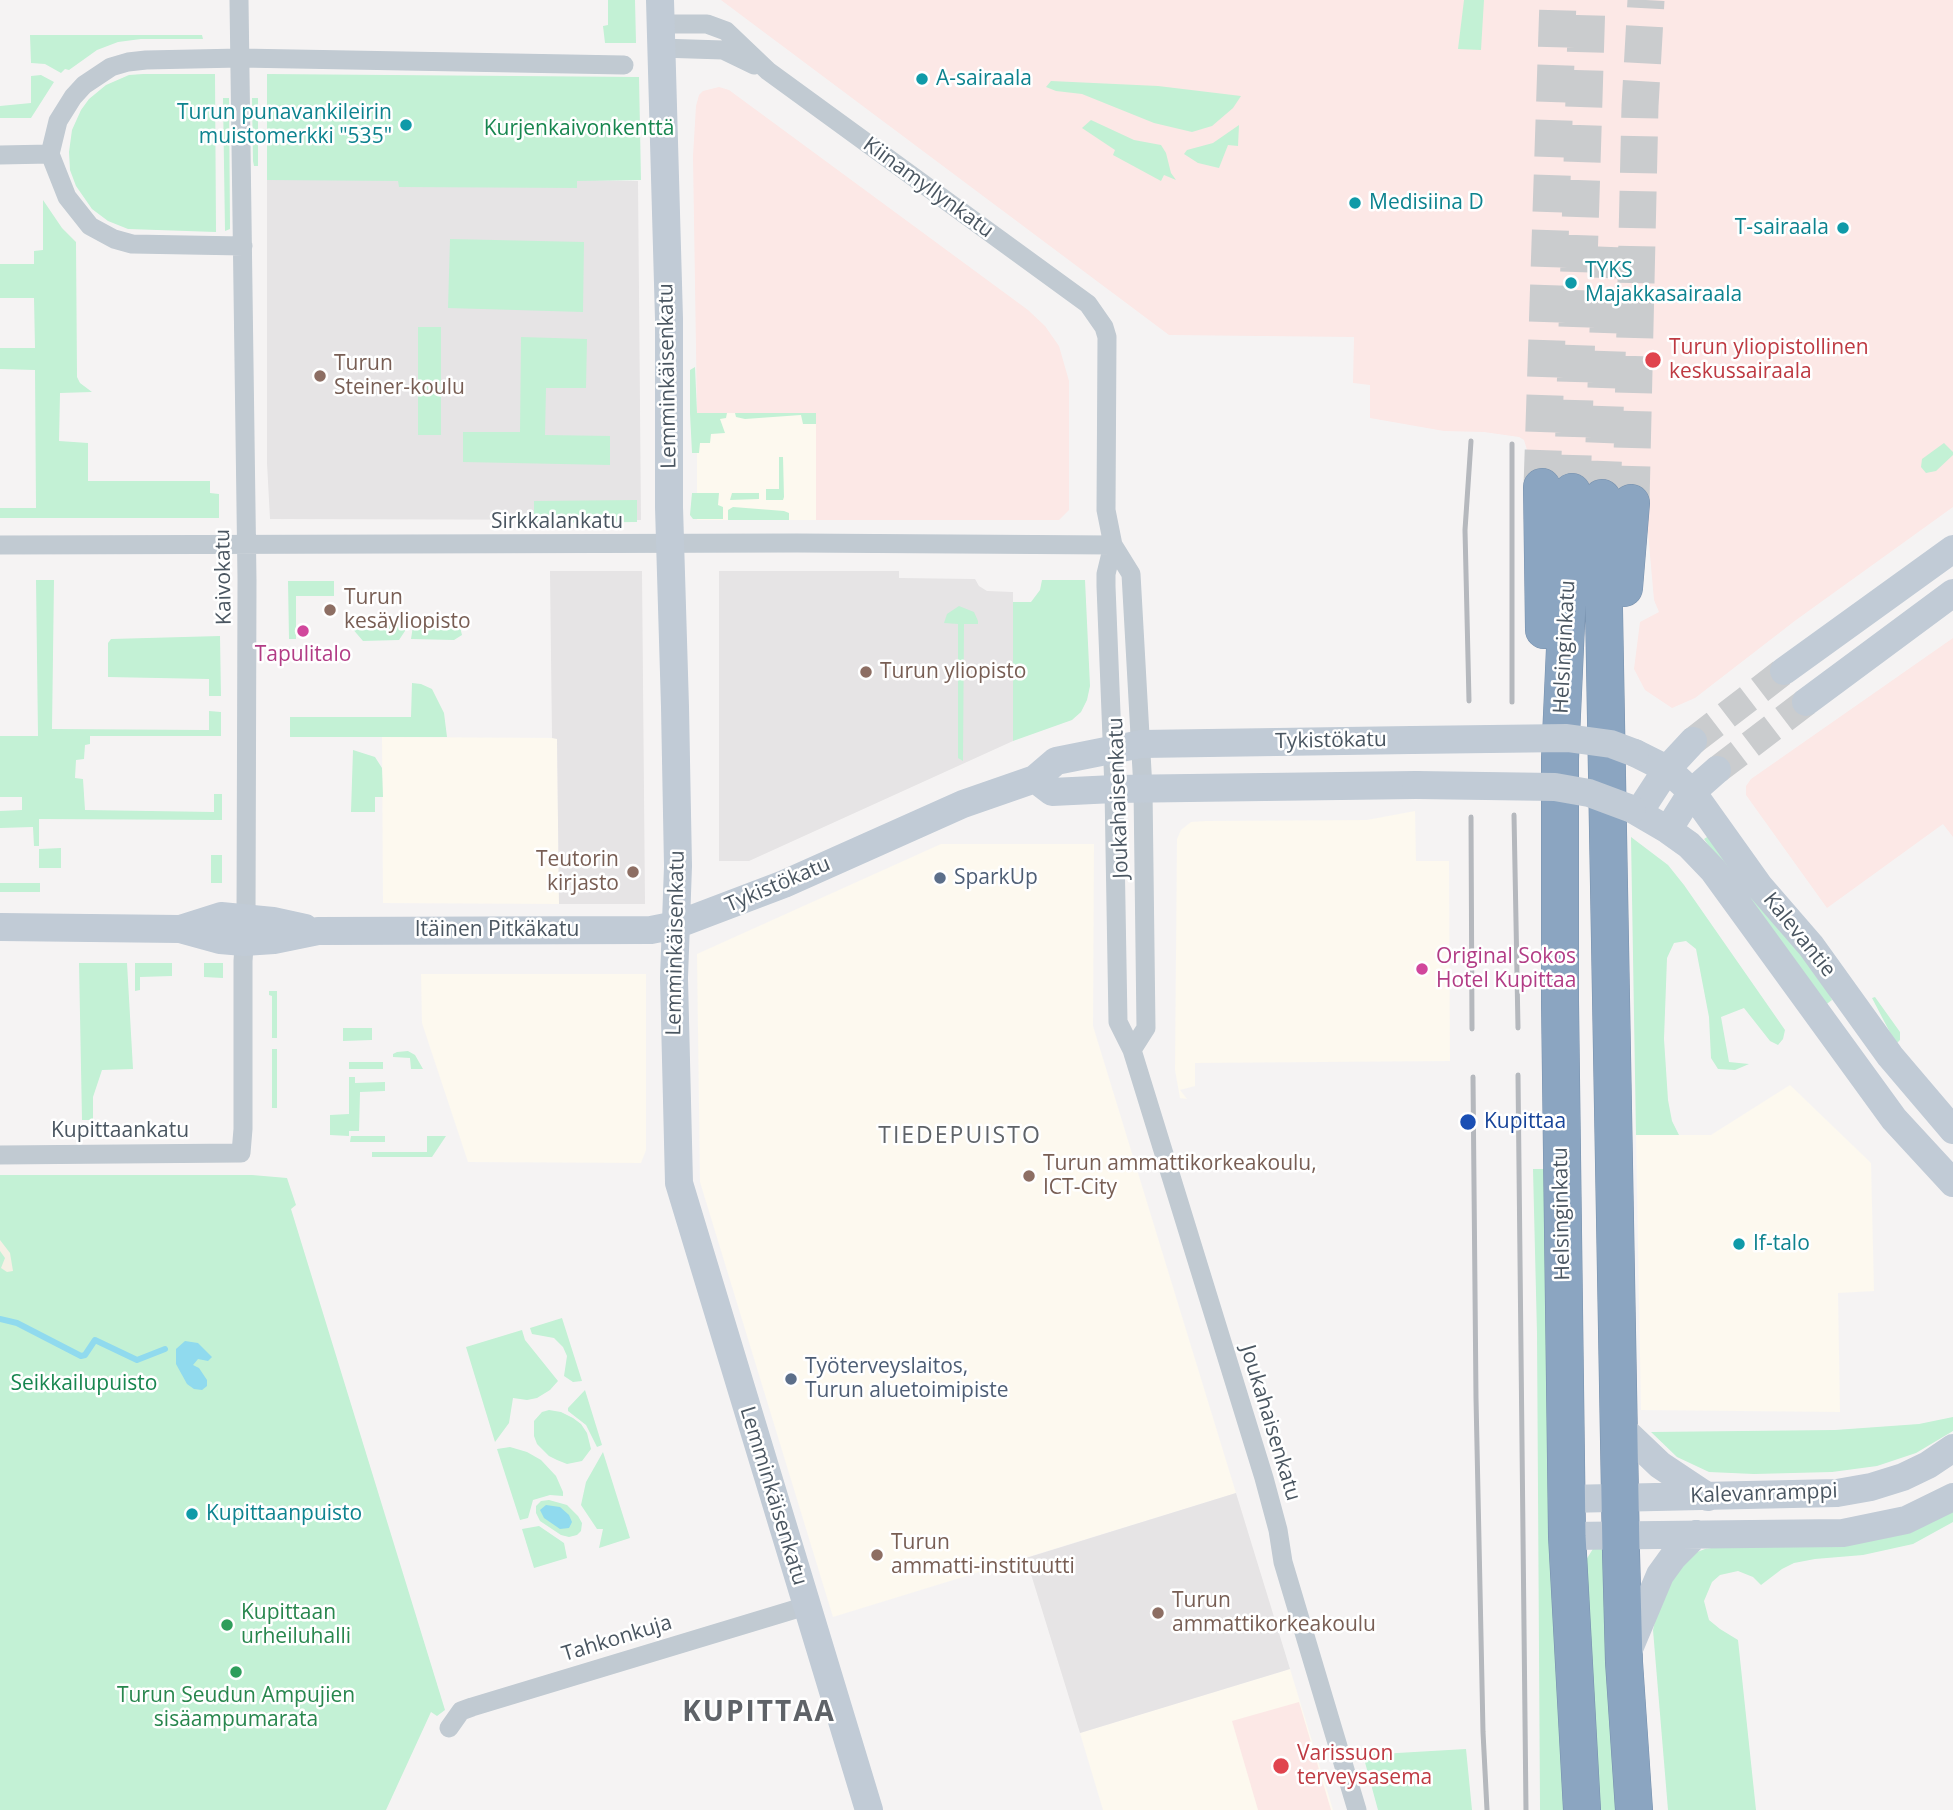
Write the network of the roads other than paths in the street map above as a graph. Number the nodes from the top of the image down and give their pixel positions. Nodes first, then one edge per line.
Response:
1 (239, 0) edge
2 (660, 24) edge
3 (240, 58) junction
4 (624, 65) dead end
5 (50, 154) junction
6 (0, 155) edge
7 (243, 246) junction
8 (1088, 304) joint
9 (671, 544) junction
10 (0, 545) edge
11 (247, 545) junction
12 (1113, 545) junction
13 (1953, 549) edge
14 (1953, 593) edge
15 (1784, 671) tunnel mouth
16 (1806, 702) tunnel mouth
17 (1693, 741) tunnel mouth
18 (1141, 744) junction
19 (1112, 750) junction
20 (1635, 753) joint
21 (1667, 769) junction
22 (1717, 770) tunnel mouth
23 (1035, 779) junction
24 (1114, 789) junction
25 (1143, 789) junction
26 (1692, 792) junction
27 (1636, 810) junction
28 (1668, 830) junction
29 (676, 925) junction
30 (0, 927) edge
31 (245, 930) junction
32 (1132, 1050) junction
33 (1953, 1130) edge
34 (241, 1153) joint
35 (0, 1154) edge
36 (1953, 1183) edge
37 (1618, 1425) junction
38 (1953, 1448) edge
39 (1708, 1497) junction
40 (1953, 1497) edge
41 (1620, 1498) junction
42 (1566, 1499) junction
43 (1620, 1534) junction
44 (1696, 1534) junction
45 (1567, 1536) junction
46 (806, 1606) junction
47 (1624, 1662) junction
48 (449, 1728) dead end
49 (869, 1810) edge
50 (1357, 1810) edge
51 (1581, 1810) edge
52 (1634, 1810) edge

1 - 3 street, Kaivokatu
2 - 8 street, Kiinamyllynkatu
2 - 9 main road, Lemminkäisenkatu
3 - 4 street
3 - 5 street
3 - 7 street, Kaivokatu
5 - 6 street
5 - 7 street
7 - 11 street, Kaivokatu
8 - 12 street, Joukahaisenkatu
9 - 11 street, Sirkkalankatu
9 - 12 street, Sirkkalankatu
9 - 29 main road, Lemminkäisenkatu
10 - 11 street, Sirkkalankatu
11 - 31 street, Kaivokatu
12 - 18 street, Joukahaisenkatu
12 - 19 street, Joukahaisenkatu
13 - 15 main road
14 - 16 main road
17 - 21 main road
18 - 19 main road, Tykistökatu
18 - 20 main road, Tykistökatu, bridge
18 - 25 street, Joukahaisenkatu
19 - 23 main road, Tykistökatu
19 - 24 street, Joukahaisenkatu
20 - 21 main road, Kalevantie
21 - 26 main road, Kalevantie
21 - 27 main road
22 - 26 main road
23 - 24 main road
23 - 29 main road, Tykistökatu
24 - 25 main road
24 - 32 street, Joukahaisenkatu
25 - 27 main road, bridge
25 - 32 street, Joukahaisenkatu
26 - 28 main road
26 - 33 main road, Kalevantie
27 - 28 main road, Kalevantie
28 - 36 main road, Kalevantie
29 - 31 main road, Itäinen Pitkäkatu
29 - 46 main road, Lemminkäisenkatu
30 - 31 main road, Itäinen Pitkäkatu
31 - 34 street, Kaivokatu
32 - 50 street, Joukahaisenkatu
34 - 35 street, Kupittaankatu
37 - 39 main road
37 - 41 highway
37 - 42 highway, Helsinginkatu
38 - 39 main road, Kalevanramppi
39 - 41 main road, Kalevanramppi
40 - 44 main road, Kalevanramppi
41 - 42 main road, Kalevanramppi
41 - 43 highway
42 - 45 highway, Helsinginkatu
43 - 44 main road, Kalevanramppi
43 - 45 main road, Kalevanramppi
43 - 47 highway
44 - 47 main road
45 - 51 highway, Helsinginkatu
46 - 48 street, Tahkonkuja
46 - 49 main road, Lemminkäisenkatu
47 - 52 highway

